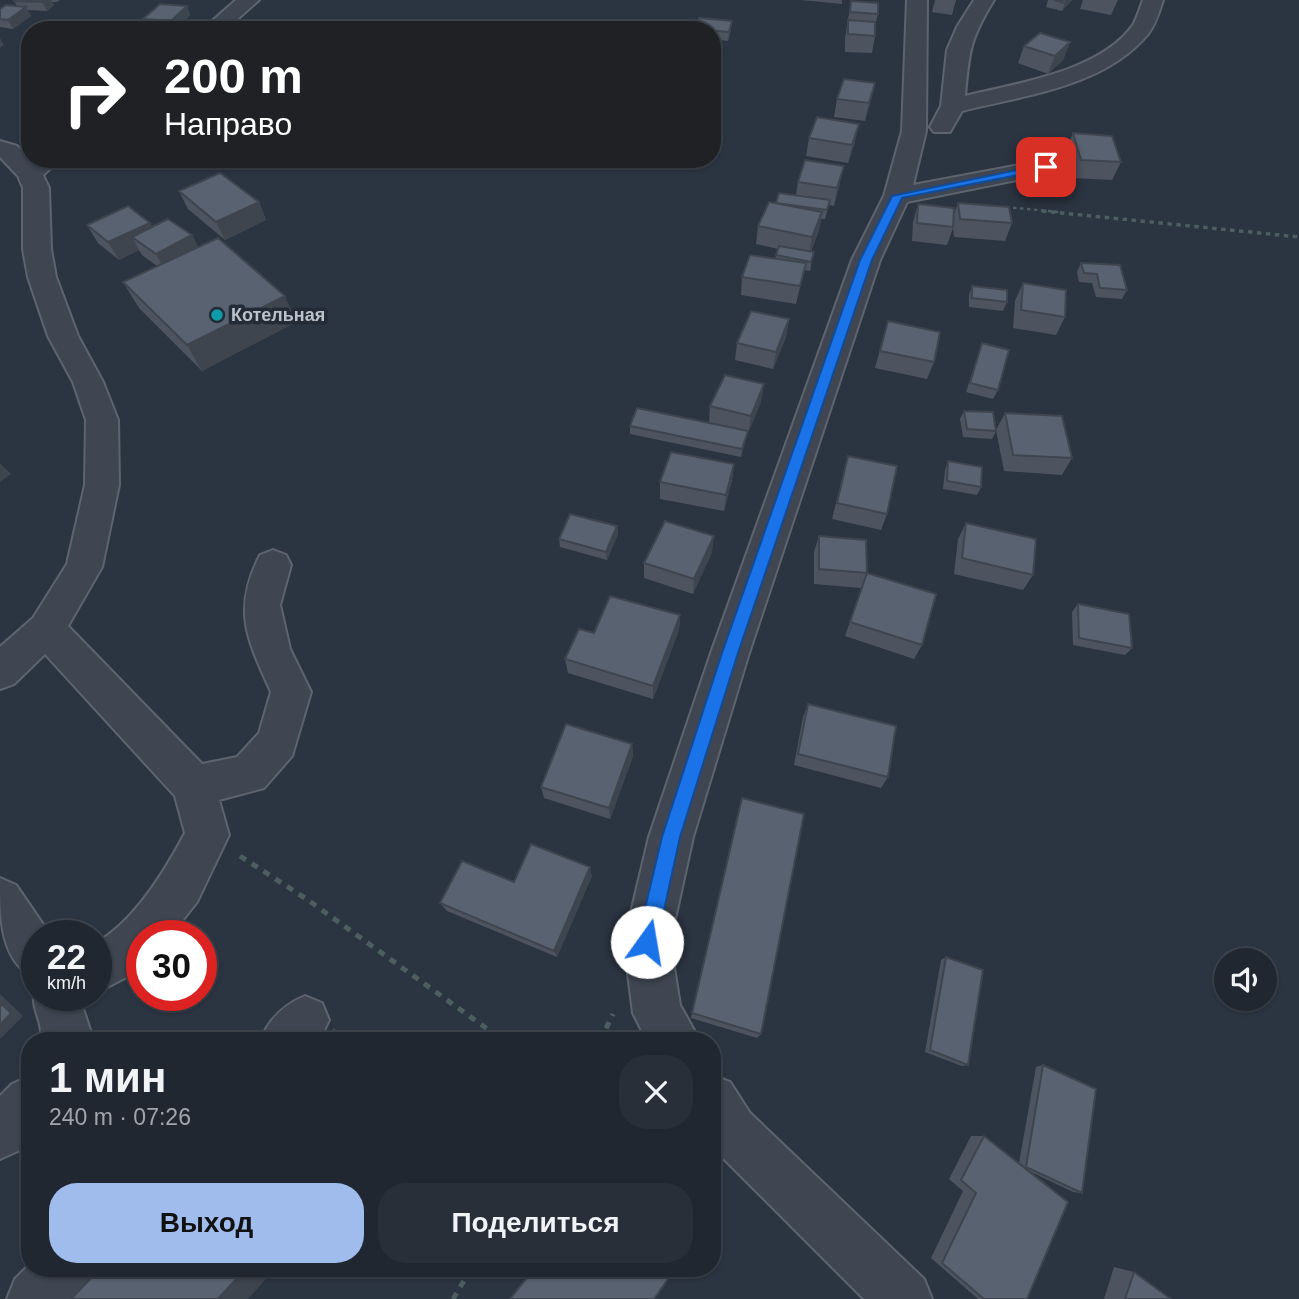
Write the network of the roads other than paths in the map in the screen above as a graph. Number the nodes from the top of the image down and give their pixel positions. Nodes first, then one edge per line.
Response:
1 (248, 0) edge
2 (917, 0) edge
3 (984, 0) edge
4 (1153, 0) edge
5 (223, 21) edge
6 (953, 106) junction
7 (1046, 167) dead end
8 (23, 168) edge
9 (897, 196) junction
10 (273, 565) dead end
11 (46, 629) junction
12 (0, 672) edge
13 (194, 786) junction
14 (2, 909) edge
15 (21, 935) edge
16 (112, 961) edge
17 (60, 1011) edge
18 (666, 1027) edge
19 (66, 1032) edge
20 (21, 1111) edge
21 (721, 1114) edge
22 (0, 1133) edge
23 (57, 1277) edge
24 (35, 1299) edge
25 (904, 1299) edge

1 - 5 street
2 - 9 street
3 - 6 street
4 - 6 street
6 - 9 street
7 - 9 street
8 - 11 street
9 - 18 street
10 - 13 street
11 - 12 street
11 - 13 street
13 - 16 street
14 - 15 street
17 - 19 street
20 - 22 street
21 - 25 street
23 - 24 street

